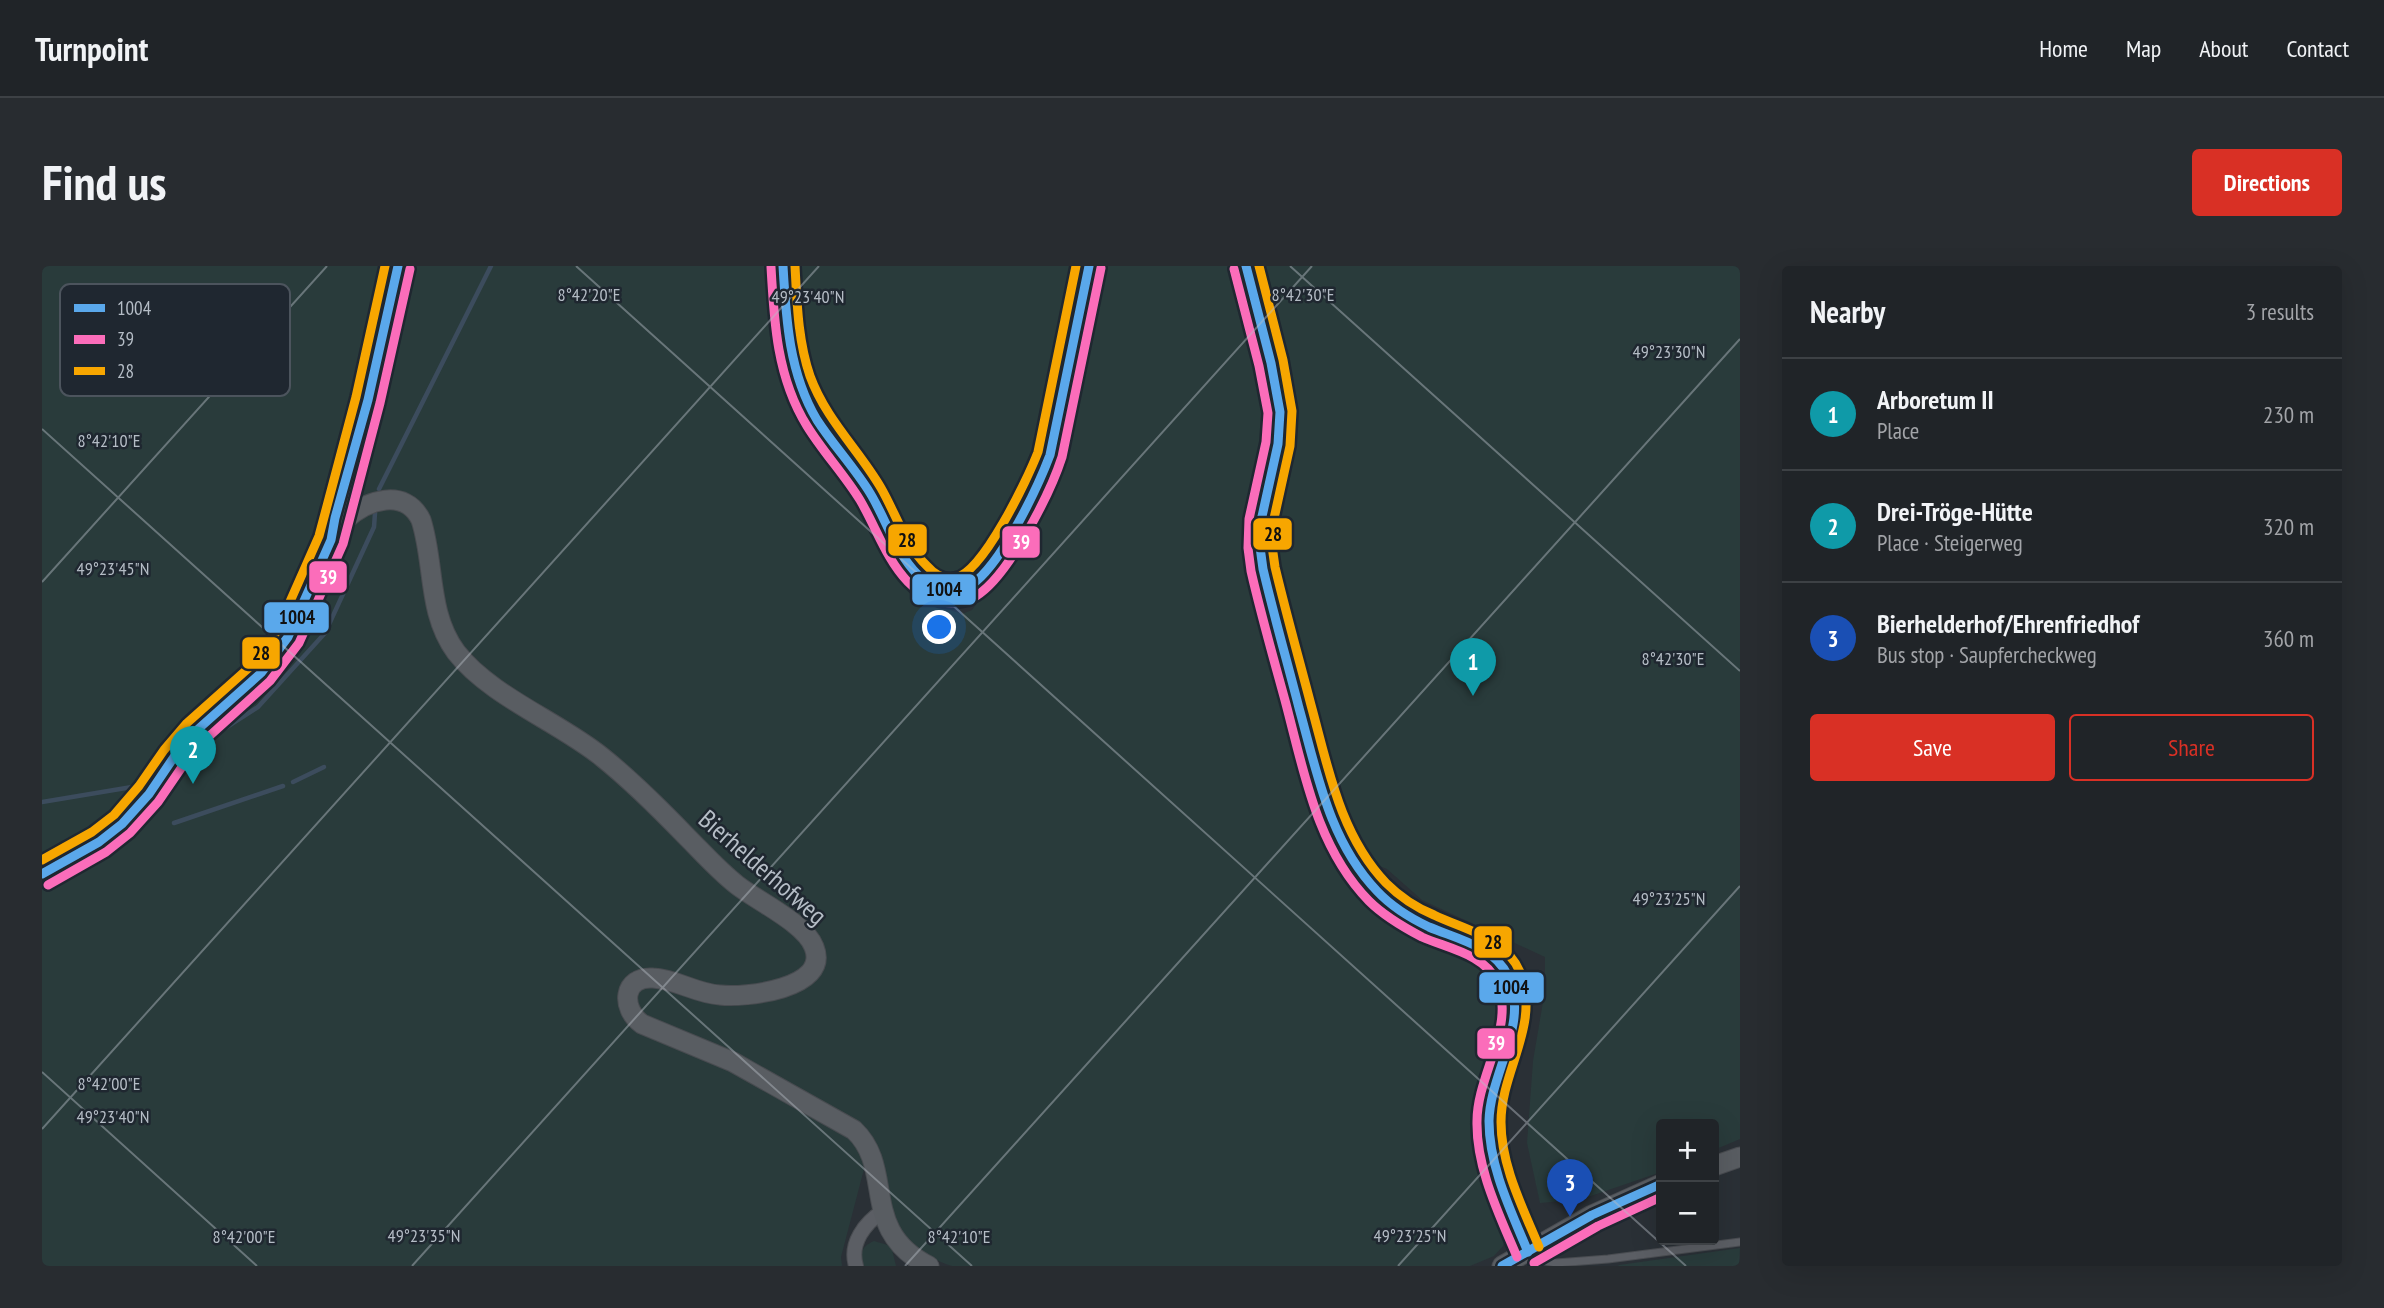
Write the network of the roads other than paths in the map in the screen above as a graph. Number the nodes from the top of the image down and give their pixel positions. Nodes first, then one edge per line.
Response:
1 (398, 266) edge
2 (783, 266) edge
3 (1089, 266) edge
4 (1246, 266) edge
5 (331, 540) junction
6 (42, 874) edge
7 (1740, 1157) edge
8 (1719, 1164) edge
9 (1656, 1186) edge
10 (883, 1210) junction
11 (1740, 1242) edge
12 (1528, 1252) junction
13 (856, 1266) edge
14 (929, 1266) edge
15 (1502, 1266) edge

1 - 5 street
2 - 3 street
4 - 12 street
5 - 6 street
5 - 10 street, Bierhelderhofweg
7 - 8 street
9 - 12 street
10 - 13 street
10 - 14 street, Bierhelderhofweg
11 - 12 lane
12 - 15 street

